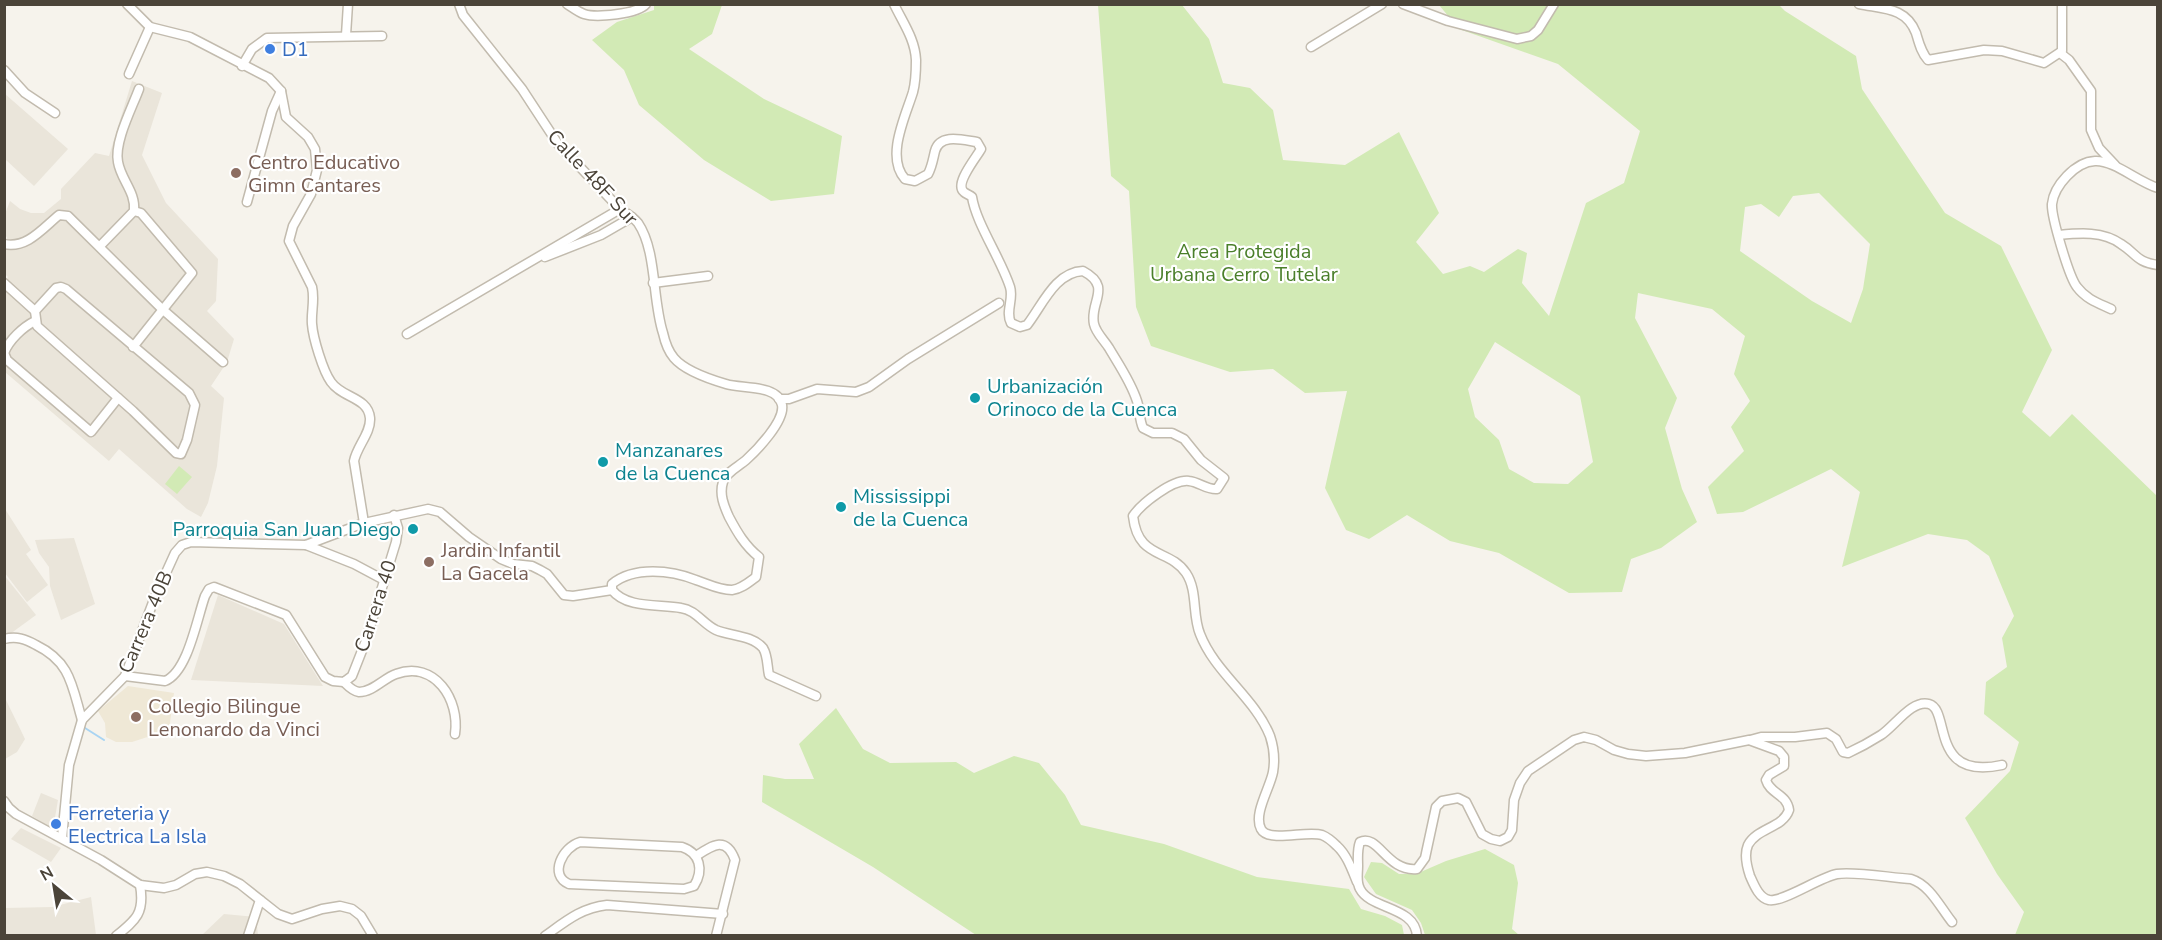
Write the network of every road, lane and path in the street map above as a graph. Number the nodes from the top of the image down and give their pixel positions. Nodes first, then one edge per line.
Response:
1 (128, 4) edge
2 (348, 4) edge
3 (459, 4) edge
4 (567, 4) edge
5 (646, 4) edge
6 (894, 4) edge
7 (1382, 4) edge
8 (1403, 4) edge
9 (1554, 4) edge
10 (1859, 4) edge
11 (2062, 4) edge
12 (150, 27) junction
13 (346, 35) junction
14 (382, 36) dead end
15 (1311, 47) dead end
16 (2060, 53) junction
17 (242, 66) junction
18 (4, 70) edge
19 (129, 74) dead end
20 (139, 89) dead end
21 (281, 91) junction
22 (55, 113) dead end
23 (2122, 171) junction
24 (2157, 188) edge
25 (247, 202) dead end
26 (620, 209) junction
27 (134, 211) junction
28 (632, 217) junction
29 (2059, 235) junction
30 (4, 244) edge
31 (100, 246) junction
32 (525, 264) junction
33 (2157, 265) edge
34 (708, 276) dead end
35 (4, 283) edge
36 (653, 283) junction
37 (999, 303) dead end
38 (162, 309) junction
39 (2111, 309) dead end
40 (35, 310) junction
41 (35, 321) junction
42 (407, 334) dead end
43 (133, 347) junction
44 (4, 353) edge
45 (223, 362) dead end
46 (118, 398) junction
47 (779, 399) junction
48 (394, 515) junction
49 (364, 523) junction
50 (306, 545) junction
51 (384, 580) junction
52 (612, 590) junction
53 (4, 639) edge
54 (125, 676) junction
55 (344, 681) junction
56 (816, 696) dead end
57 (81, 720) junction
58 (455, 734) dead end
59 (1749, 740) junction
60 (2002, 765) dead end
61 (4, 801) edge
62 (62, 838) junction
63 (696, 856) junction
64 (1357, 882) junction
65 (140, 885) junction
66 (260, 900) junction
67 (723, 914) junction
68 (1952, 922) dead end
69 (116, 936) edge
70 (248, 936) edge
71 (373, 936) edge
72 (545, 936) edge
73 (716, 936) edge
74 (1417, 936) edge

1 - 12 street
2 - 13 street
3 - 26 street, Calle 48F Sur
4 - 5 street
6 - 64 street
7 - 15 street
8 - 9 street
10 - 16 street
11 - 16 street
12 - 17 street
12 - 19 street
13 - 14 street
13 - 17 street
16 - 23 street
17 - 21 street
18 - 22 street
20 - 27 street
21 - 25 street
21 - 49 street
23 - 24 street
23 - 29 street
26 - 28 street, Calle 48F Sur
26 - 32 street
27 - 31 street
27 - 38 street
28 - 32 street
28 - 36 street, Calle 48F Sur
29 - 33 street
29 - 39 street
30 - 31 street
31 - 38 street
32 - 42 street
34 - 36 street
35 - 40 street
36 - 47 street, Calle 48F Sur
37 - 47 street
38 - 43 street
38 - 45 street
40 - 41 street
40 - 43 street
41 - 44 street
41 - 46 street
43 - 46 street
44 - 46 street
47 - 52 street
48 - 49 street
48 - 51 street, Carrera 40
48 - 52 street
49 - 50 street
50 - 51 street
50 - 54 street, Carrera 40B
51 - 55 street, Carrera 40
52 - 56 street
53 - 57 street
54 - 55 street
54 - 57 street, Carrera 40B
55 - 58 street
57 - 62 street
59 - 60 street
59 - 64 street
59 - 68 street
61 - 62 street
62 - 65 street
63 - 63 street
63 - 67 street
64 - 74 street
65 - 66 street
65 - 69 street
66 - 70 street
66 - 71 street
67 - 72 street
67 - 73 street

